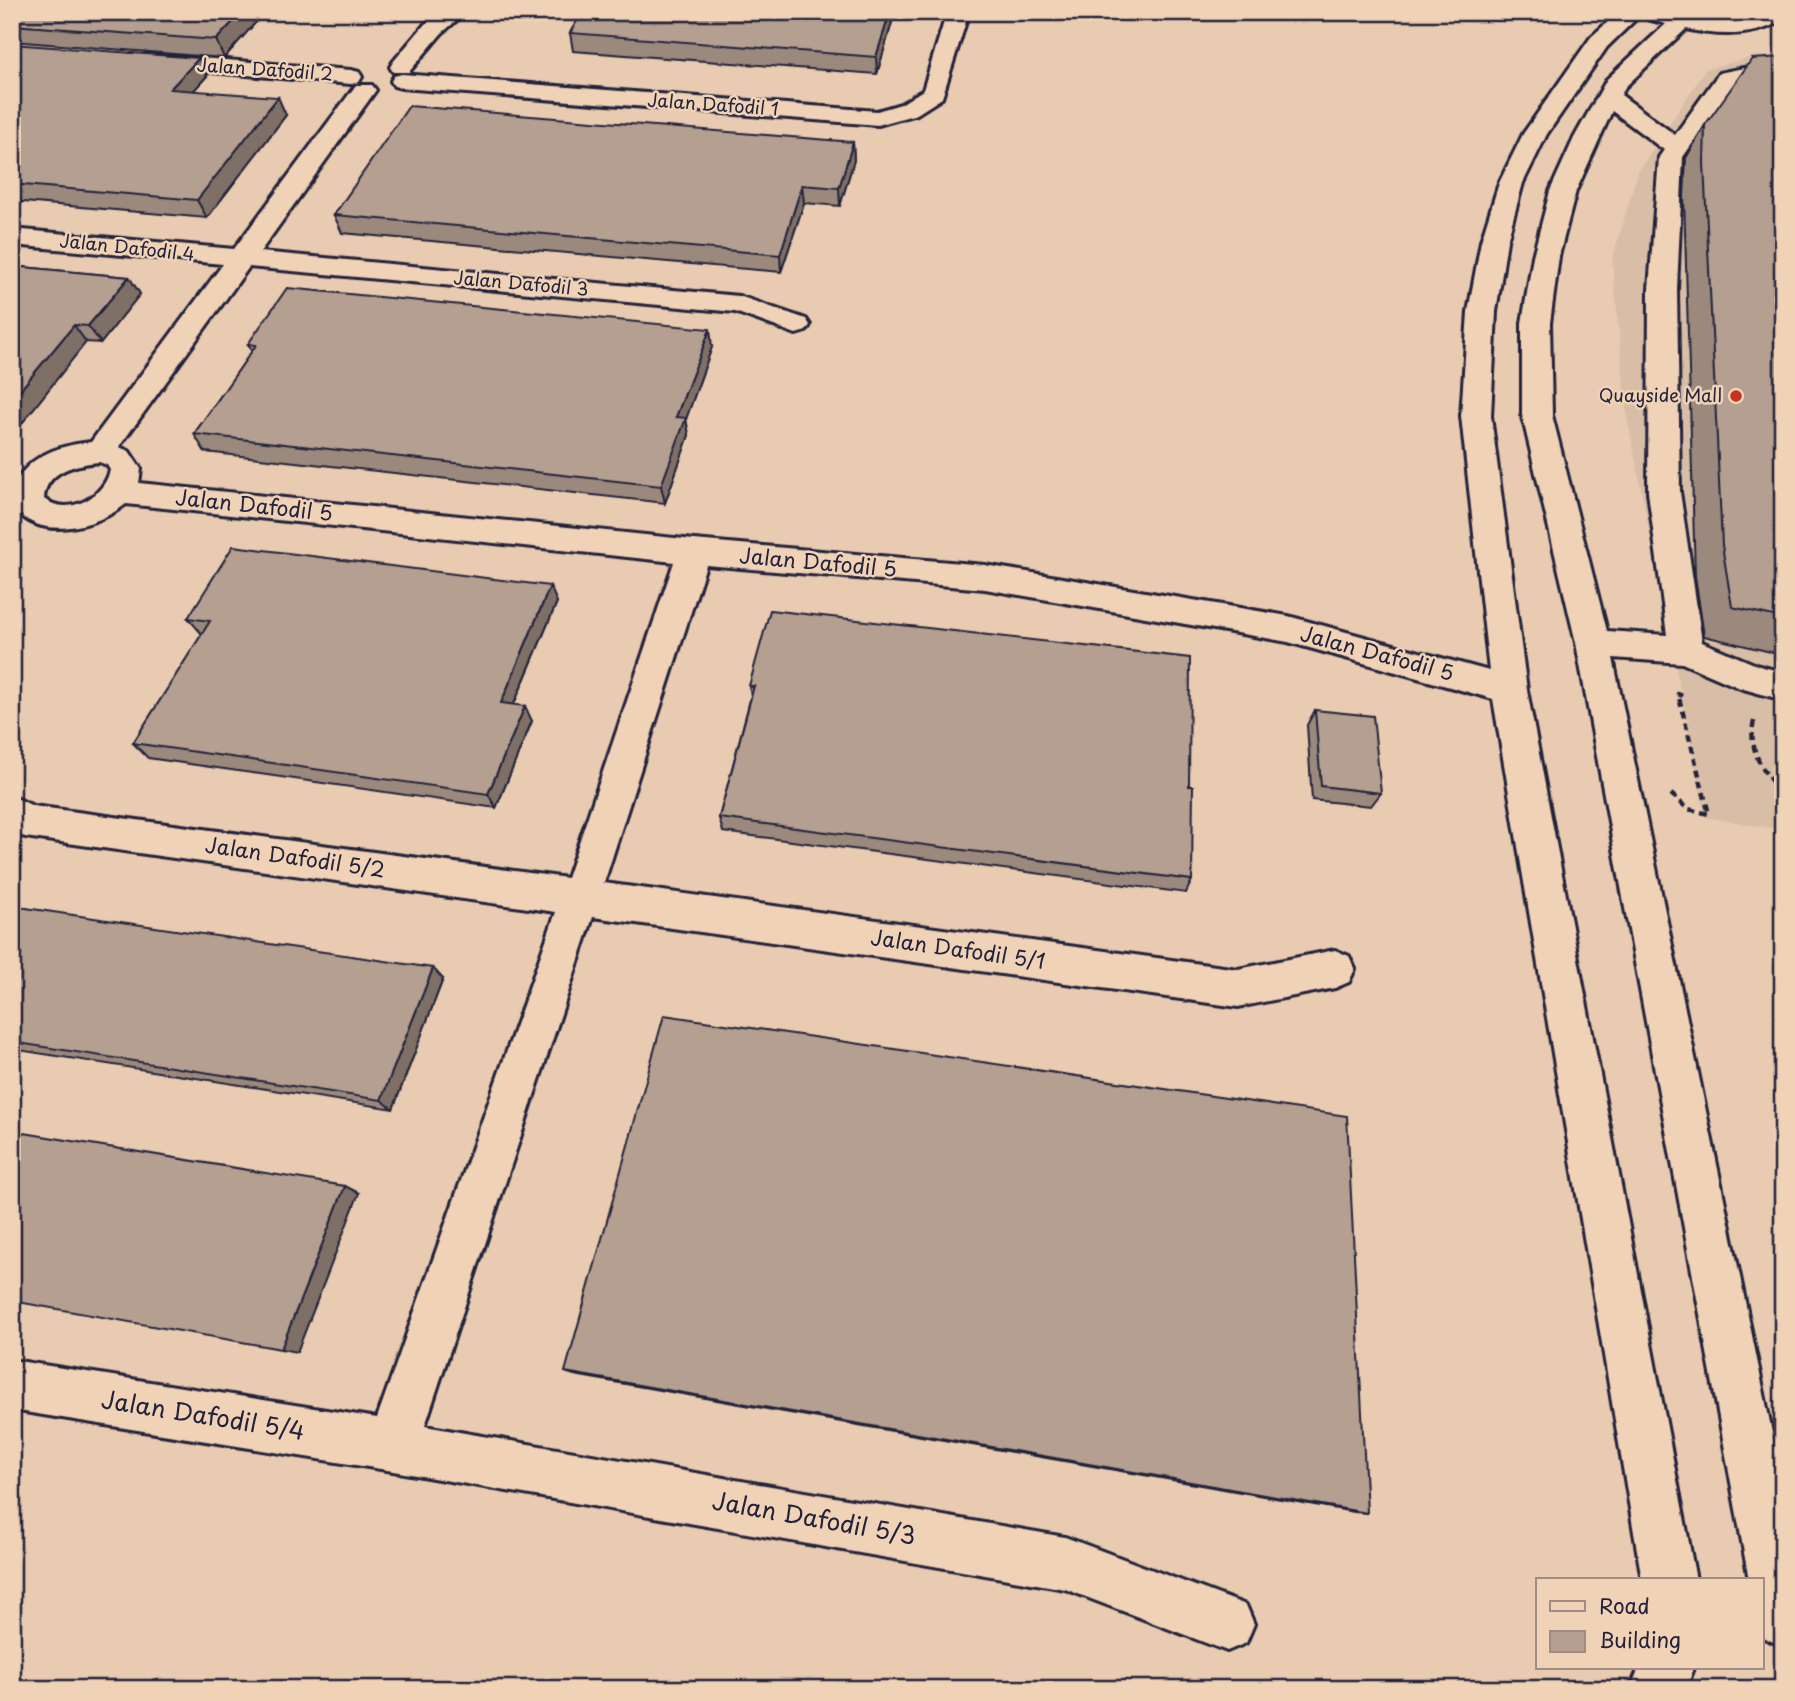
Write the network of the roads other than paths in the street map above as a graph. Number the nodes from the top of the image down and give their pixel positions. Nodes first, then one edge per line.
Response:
1 (428, 12) edge
2 (455, 12) edge
3 (958, 12) edge
4 (1632, 12) edge
5 (1780, 12) edge
6 (1666, 17) edge
7 (1754, 25) junction
8 (1783, 51) edge
9 (134, 60) edge
10 (1783, 66) edge
11 (396, 67) junction
12 (357, 83) junction
13 (1608, 96) junction
14 (1677, 148) junction
15 (12, 237) edge
16 (243, 259) junction
17 (796, 325) dead end
18 (100, 452) junction
19 (21, 484) edge
20 (118, 492) junction
21 (694, 552) junction
22 (1593, 643) junction
23 (1686, 650) junction
24 (1783, 686) edge
25 (1509, 690) junction
26 (12, 812) edge
27 (580, 898) junction
28 (1335, 969) dead end
29 (12, 1385) edge
30 (393, 1446) junction
31 (1669, 1578) edge
32 (1783, 1619) edge
33 (1227, 1624) dead end
34 (1665, 1670) edge
35 (1685, 1670) edge
36 (1658, 1689) edge
37 (1689, 1689) edge

1 - 11 street
2 - 11 street
3 - 11 street, Jalan Dafodil 1
4 - 25 street
5 - 7 street
6 - 7 street
6 - 13 street
7 - 8 street
9 - 12 street, Jalan Dafodil 2
10 - 14 street
11 - 12 street
12 - 16 street
13 - 14 street
13 - 22 street
14 - 23 street
15 - 16 street, Jalan Dafodil 4
16 - 17 street, Jalan Dafodil 3
16 - 18 street
18 - 19 street
18 - 20 street
19 - 20 street
20 - 21 street, Jalan Dafodil 5
21 - 25 street, Jalan Dafodil 5
21 - 27 street
22 - 23 street
22 - 32 street
23 - 24 street
25 - 31 street
26 - 27 street, Jalan Dafodil 5/2
27 - 28 street, Jalan Dafodil 5/1
27 - 30 street
29 - 30 street, Jalan Dafodil 5/4
30 - 33 street, Jalan Dafodil 5/3
34 - 36 street
35 - 37 street

